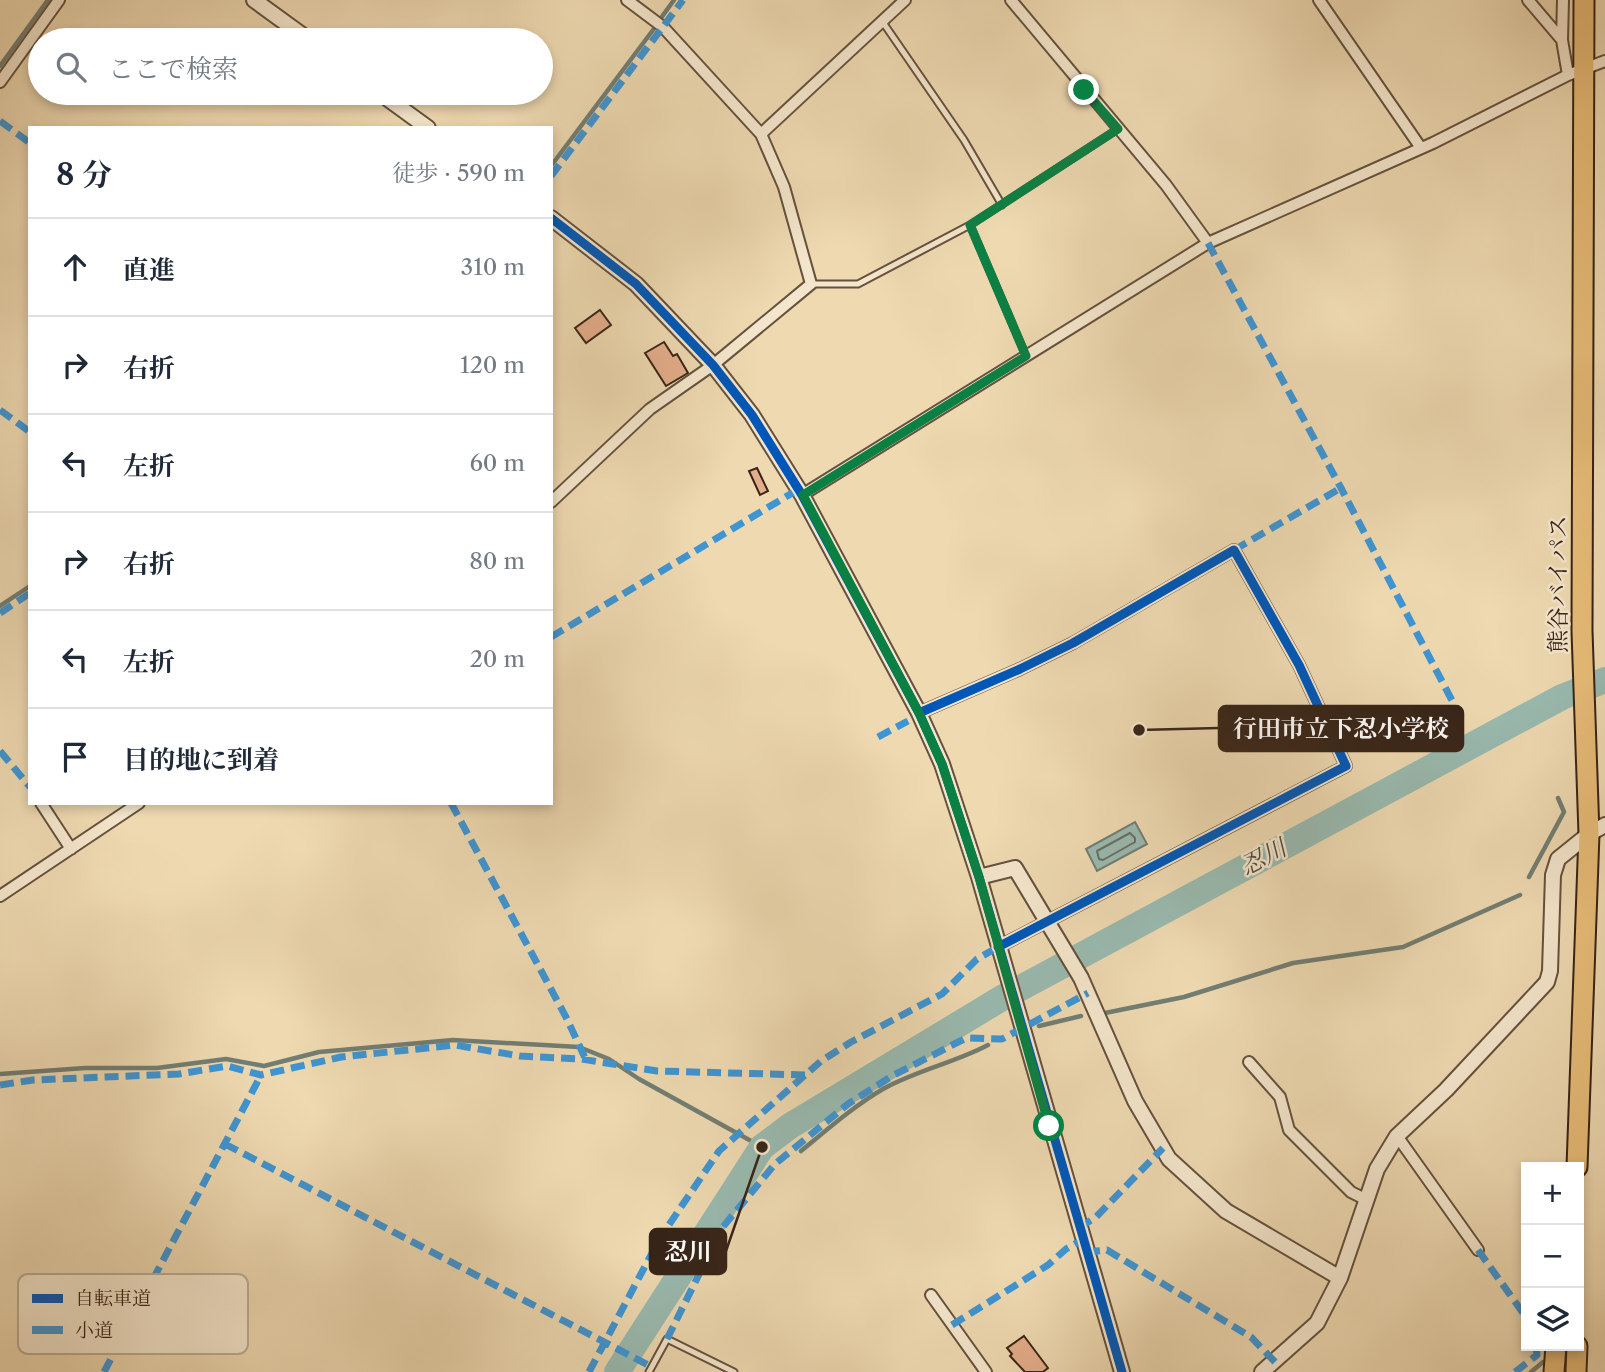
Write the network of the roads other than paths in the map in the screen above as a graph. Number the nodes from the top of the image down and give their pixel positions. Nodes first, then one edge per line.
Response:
1 (59, 0) edge
2 (254, 0) edge
3 (627, 0) edge
4 (905, 0) edge
5 (1010, 0) edge
6 (1319, 0) edge
7 (1528, 0) edge
8 (1563, 0) edge
9 (1584, 0) edge
10 (883, 21) junction
11 (39, 28) edge
12 (292, 28) edge
13 (1562, 40) junction
14 (28, 43) edge
15 (1605, 61) edge
16 (1576, 72) junction
17 (0, 82) edge
18 (396, 105) edge
19 (425, 126) edge
20 (1118, 129) junction
21 (761, 134) junction
22 (1421, 149) junction
23 (1002, 205) junction
24 (553, 220) edge
25 (970, 225) junction
26 (1208, 243) junction
27 (811, 284) junction
28 (1026, 356) junction
29 (713, 365) junction
30 (803, 495) junction
31 (553, 500) edge
32 (919, 713) junction
33 (42, 805) edge
34 (136, 805) edge
35 (1597, 830) edge
36 (71, 849) junction
37 (979, 877) junction
38 (0, 896) edge
39 (1050, 926) junction
40 (998, 947) junction
41 (1249, 1062) dead end
42 (1398, 1136) junction
43 (1577, 1162) edge
44 (1366, 1199) junction
45 (1478, 1250) dead end
46 (1340, 1278) junction
47 (931, 1295) dead end
48 (1556, 1351) edge
49 (1577, 1351) edge
50 (649, 1372) edge
51 (734, 1372) edge
52 (986, 1372) edge
53 (1122, 1372) edge
54 (1262, 1372) edge
55 (1554, 1372) edge
56 (1576, 1372) edge

1 - 11 street
2 - 12 street
3 - 21 street
4 - 10 street
5 - 20 street
6 - 22 street
7 - 13 street
8 - 13 street
9 - 16 highway, 熊谷バイパス
10 - 21 street
10 - 23 lane
13 - 16 street
14 - 17 street
15 - 16 street
16 - 22 street
16 - 35 highway, 熊谷バイパス
18 - 19 street
20 - 23 lane
20 - 26 street
21 - 27 street
22 - 26 street
23 - 25 lane
24 - 29 street
25 - 27 lane
25 - 28 lane
26 - 28 street
27 - 29 street
28 - 30 street
29 - 30 street
29 - 31 street
30 - 32 street
32 - 37 street
32 - 39 street
33 - 36 street
34 - 36 street
35 - 42 street
35 - 43 highway, 熊谷バイパス
36 - 38 street
37 - 39 street
37 - 40 street
39 - 40 street
39 - 46 street
40 - 53 street
41 - 44 street
42 - 44 street
42 - 45 street
44 - 46 street
46 - 54 street
47 - 52 street
48 - 55 highway
49 - 56 highway
50 - 51 lane

